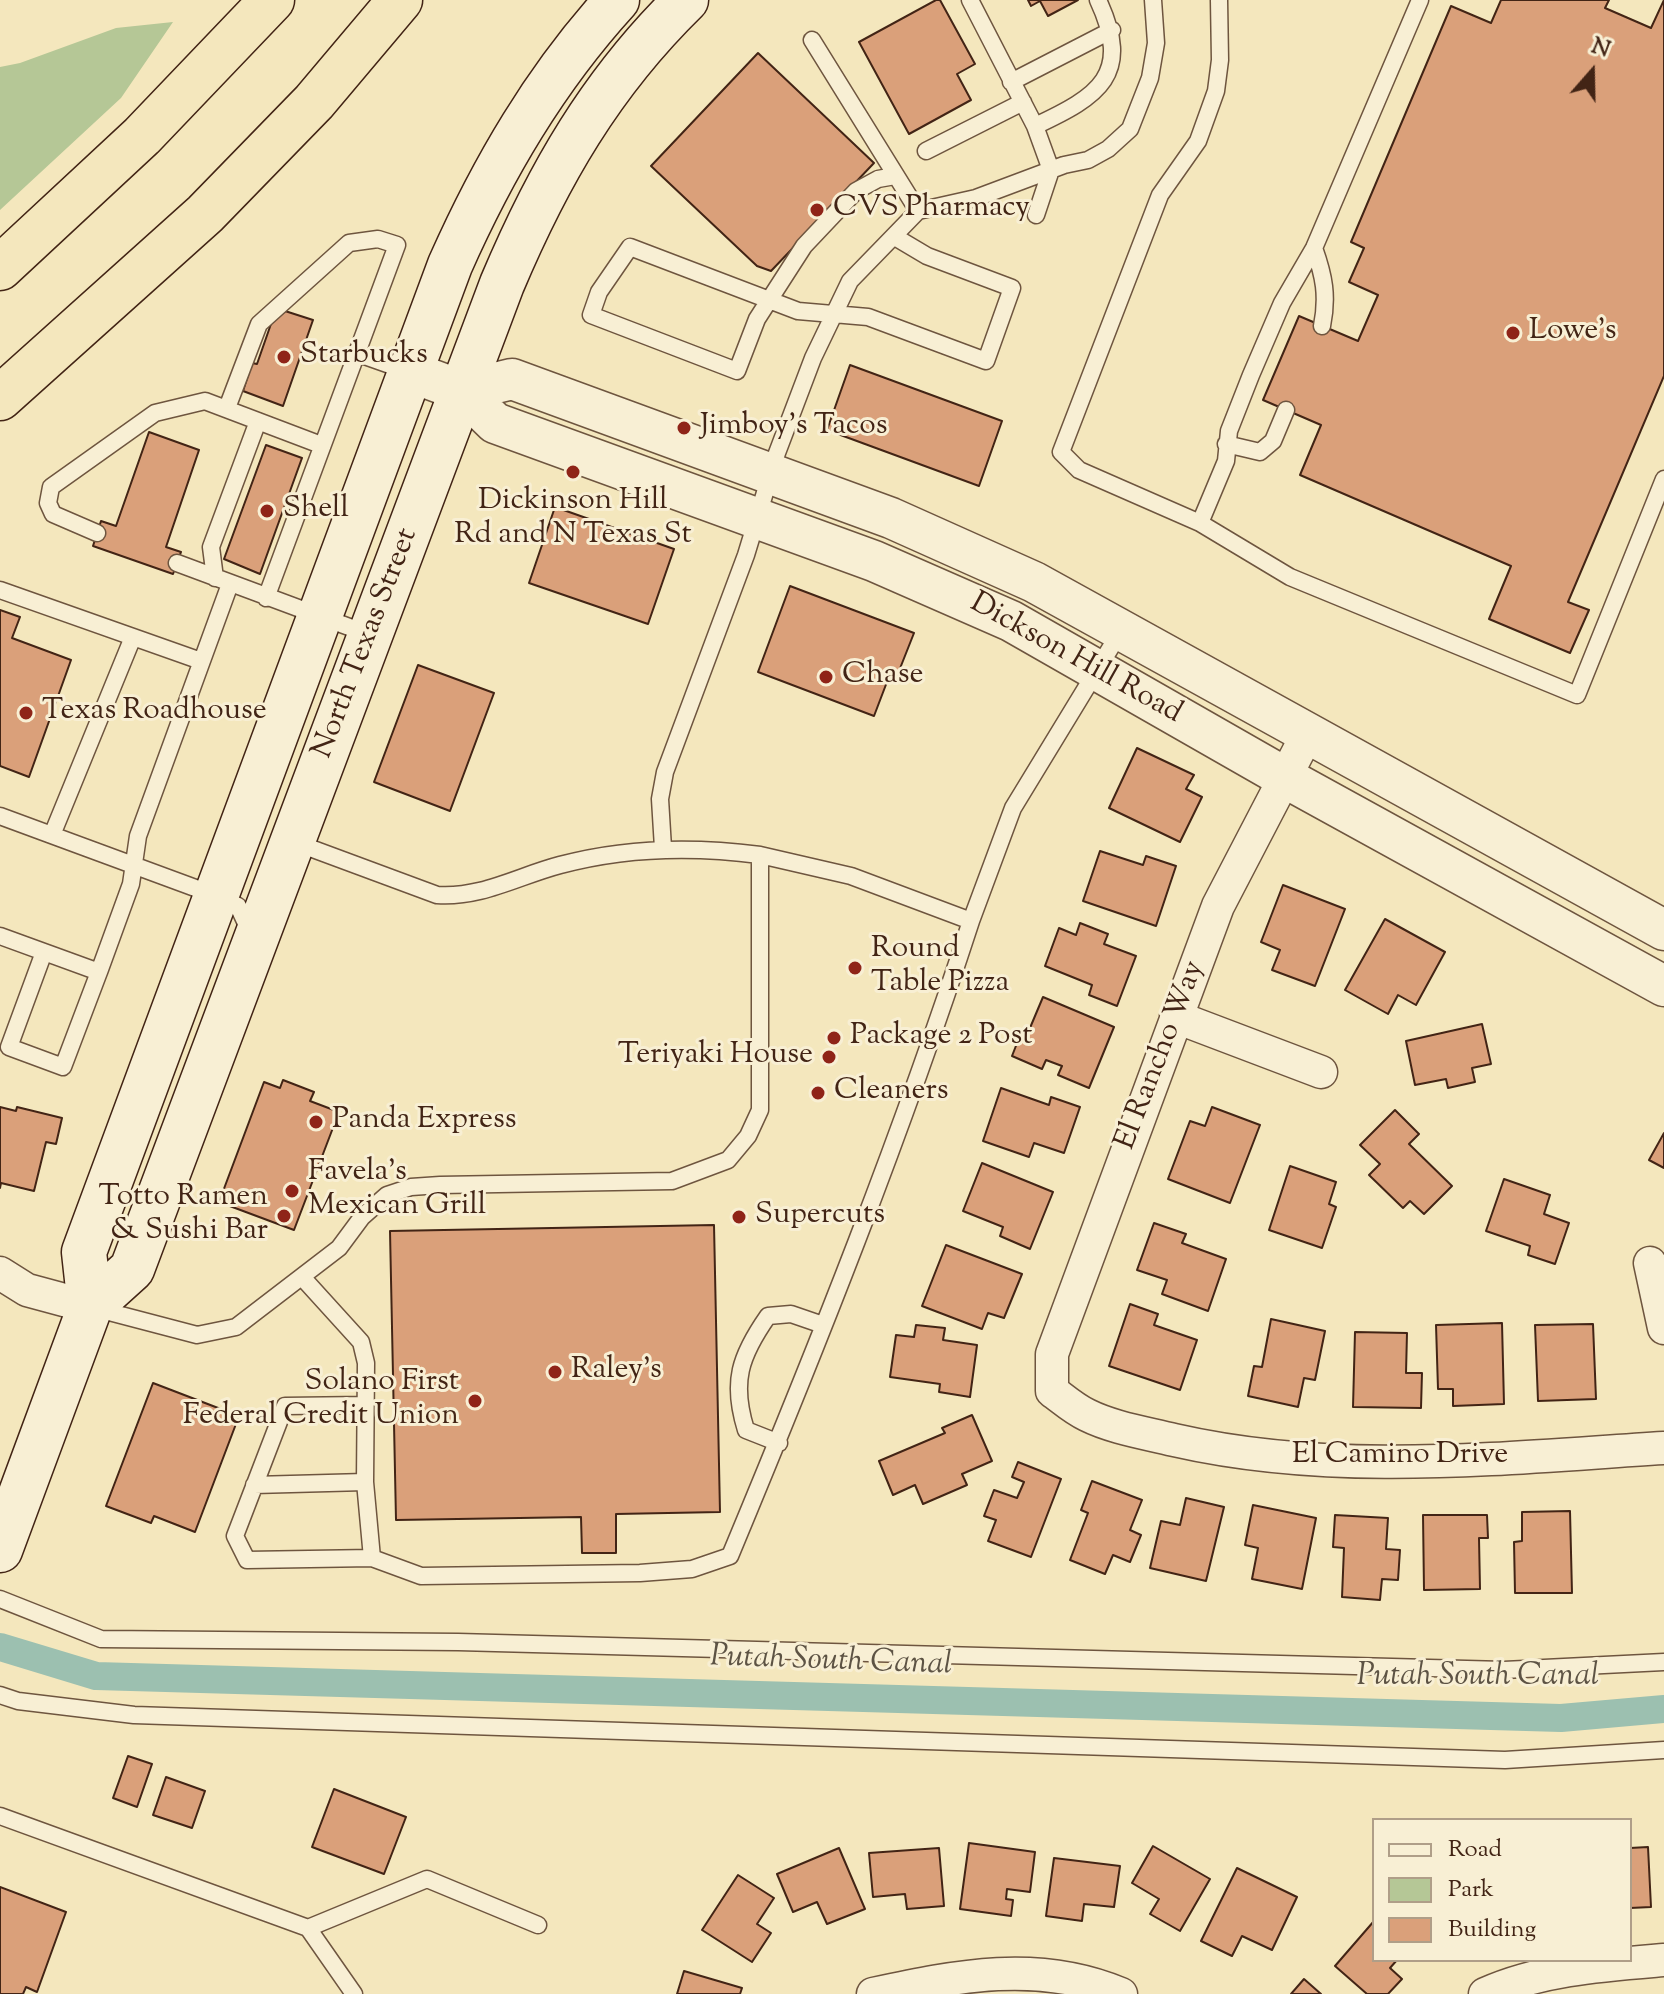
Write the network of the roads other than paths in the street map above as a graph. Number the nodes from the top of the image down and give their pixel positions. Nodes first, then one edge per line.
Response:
1 (272, 0) edge
2 (400, 0) edge
3 (430, 0) edge
4 (617, 0) edge
5 (686, 0) edge
6 (970, 0) edge
7 (1098, 0) edge
8 (1153, 0) edge
9 (1219, 0) edge
10 (1420, 0) edge
11 (1112, 30) junction
12 (812, 40) dead end
13 (363, 45) junction
14 (1011, 82) junction
15 (1023, 102) junction
16 (1035, 126) junction
17 (926, 151) dead end
18 (1051, 170) junction
19 (895, 176) junction
20 (918, 211) junction
21 (1036, 215) dead end
22 (895, 237) junction
23 (1314, 248) junction
24 (0, 268) edge
25 (768, 298) junction
26 (835, 314) junction
27 (1322, 326) dead end
28 (356, 353) junction
29 (411, 372) junction
30 (462, 391) junction
31 (0, 398) edge
32 (227, 408) junction
33 (1286, 410) dead end
34 (258, 421) junction
35 (1226, 444) junction
36 (321, 445) junction
37 (771, 474) junction
38 (1664, 479) edge
39 (757, 518) junction
40 (1200, 523) junction
41 (97, 533) dead end
42 (177, 563) dead end
43 (222, 581) junction
44 (0, 590) edge
45 (266, 598) junction
46 (321, 617) junction
47 (1122, 629) junction
48 (370, 635) junction
49 (133, 637) junction
50 (201, 661) junction
51 (1098, 669) junction
52 (1308, 733) junction
53 (1284, 777) junction
54 (0, 816) edge
55 (52, 835) junction
56 (292, 841) junction
57 (663, 848) junction
58 (760, 855) junction
59 (134, 865) junction
60 (217, 896) junction
61 (971, 921) junction
62 (1664, 930) edge
63 (0, 936) edge
64 (254, 941) junction
65 (44, 952) junction
66 (99, 972) junction
67 (1664, 986) edge
68 (1176, 1017) junction
69 (1321, 1072) dead end
70 (1650, 1263) dead end
71 (0, 1273) edge
72 (302, 1277) junction
73 (90, 1307) junction
74 (823, 1325) junction
75 (1664, 1328) edge
76 (1052, 1391) joint
77 (365, 1405) junction
78 (779, 1443) junction
79 (1664, 1448) edge
80 (365, 1482) junction
81 (254, 1485) junction
82 (0, 1550) edge
83 (372, 1558) junction
84 (0, 1599) edge
85 (1664, 1662) edge
86 (0, 1695) edge
87 (1664, 1750) edge
88 (0, 1816) edge
89 (538, 1925) dead end
90 (308, 1928) junction
91 (1664, 1960) edge
92 (354, 1994) edge
93 (873, 1994) edge
94 (1121, 1994) edge
95 (1485, 1994) edge

1 - 24 highway
2 - 13 highway
3 - 13 highway
4 - 29 main road, North Texas Street
5 - 30 main road, North Texas Street
6 - 14 lane
7 - 11 lane
8 - 18 lane
9 - 40 lane
10 - 23 lane
11 - 14 lane
11 - 16 lane
12 - 19 lane
13 - 31 highway
14 - 15 lane
15 - 16 lane
15 - 17 lane
16 - 18 lane
18 - 20 lane
18 - 21 lane
19 - 20 lane
19 - 25 lane
20 - 22 lane
22 - 26 lane
22 - 26 lane
23 - 27 lane
23 - 35 lane
25 - 25 lane
25 - 26 lane
26 - 37 lane
28 - 29 lane
28 - 32 lane
28 - 36 lane
29 - 30 street, Dickson Hill Road
29 - 46 main road, North Texas Street
30 - 37 street, Dickson Hill Road
30 - 39 street, Dickson Hill Road
30 - 48 main road, North Texas Street
32 - 34 lane
32 - 41 lane
33 - 35 lane
34 - 36 lane
34 - 43 lane
35 - 40 lane
36 - 45 lane
37 - 39 lane
37 - 47 street, Dickson Hill Road
38 - 40 lane
39 - 51 street, Dickson Hill Road
39 - 57 lane
42 - 43 lane
43 - 45 lane
43 - 50 lane
44 - 49 lane
45 - 46 lane
46 - 48 lane
46 - 60 main road, North Texas Street
47 - 51 lane
47 - 52 street, Dickson Hill Road
48 - 56 main road, North Texas Street
49 - 50 lane
49 - 55 lane
50 - 59 lane
51 - 53 street, Dickson Hill Road
51 - 61 lane
52 - 53 street, El Rancho Way
52 - 62 street, Dickson Hill Road
53 - 67 street, Dickson Hill Road
53 - 68 street, El Rancho Way
54 - 55 lane
55 - 59 lane
56 - 57 lane
56 - 64 main road, North Texas Street
57 - 58 lane
58 - 61 lane
58 - 72 lane
59 - 60 lane
59 - 66 lane
60 - 64 lane
60 - 73 main road, North Texas Street
61 - 74 lane
63 - 65 lane
64 - 73 main road, North Texas Street
65 - 66 lane
65 - 66 lane
68 - 69 street
68 - 76 street, El Rancho Way
70 - 75 street
71 - 73 street
72 - 73 lane
72 - 77 lane
73 - 82 main road, North Texas Street
74 - 78 lane
74 - 78 lane
76 - 79 street, El Camino Drive
77 - 80 lane
77 - 81 lane
78 - 83 lane
80 - 81 lane
80 - 83 lane
81 - 83 lane
84 - 85 lane
86 - 87 lane
88 - 90 lane
89 - 90 lane
90 - 92 lane
91 - 95 street
93 - 94 street

